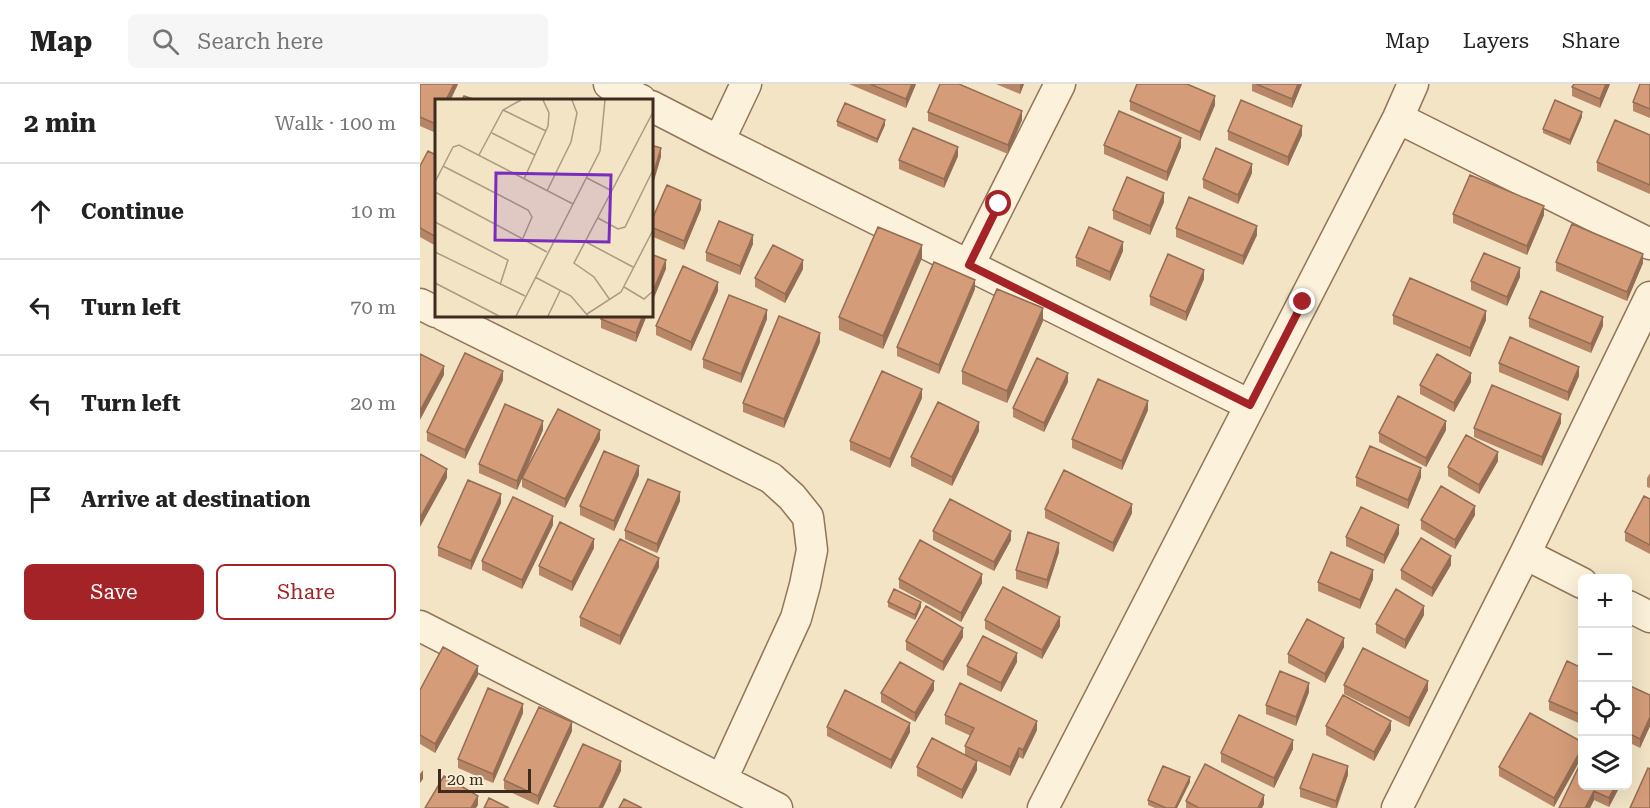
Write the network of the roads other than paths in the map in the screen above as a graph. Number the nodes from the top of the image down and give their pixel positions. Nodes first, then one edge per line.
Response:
1 (609, 84) edge
2 (746, 84) edge
3 (1060, 84) edge
4 (1413, 84) edge
5 (639, 99) edge
6 (652, 107) edge
7 (1398, 118) junction
8 (719, 141) junction
9 (1650, 244) edge
10 (969, 265) junction
11 (1650, 297) edge
12 (420, 304) edge
13 (435, 312) edge
14 (445, 316) edge
15 (1250, 405) junction
16 (1525, 554) junction
17 (1578, 581) edge
18 (1632, 608) edge
19 (1650, 617) edge
20 (420, 626) edge
21 (722, 779) junction
22 (777, 808) edge
23 (1043, 808) edge
24 (1397, 808) edge

1 - 5 street
2 - 8 street
3 - 10 street
4 - 7 street
6 - 8 street
7 - 9 street
7 - 15 street
8 - 10 street
10 - 15 street
11 - 16 street
12 - 13 street
14 - 21 street
15 - 23 street
16 - 17 street
16 - 24 street
18 - 19 street
20 - 21 street
21 - 22 street

